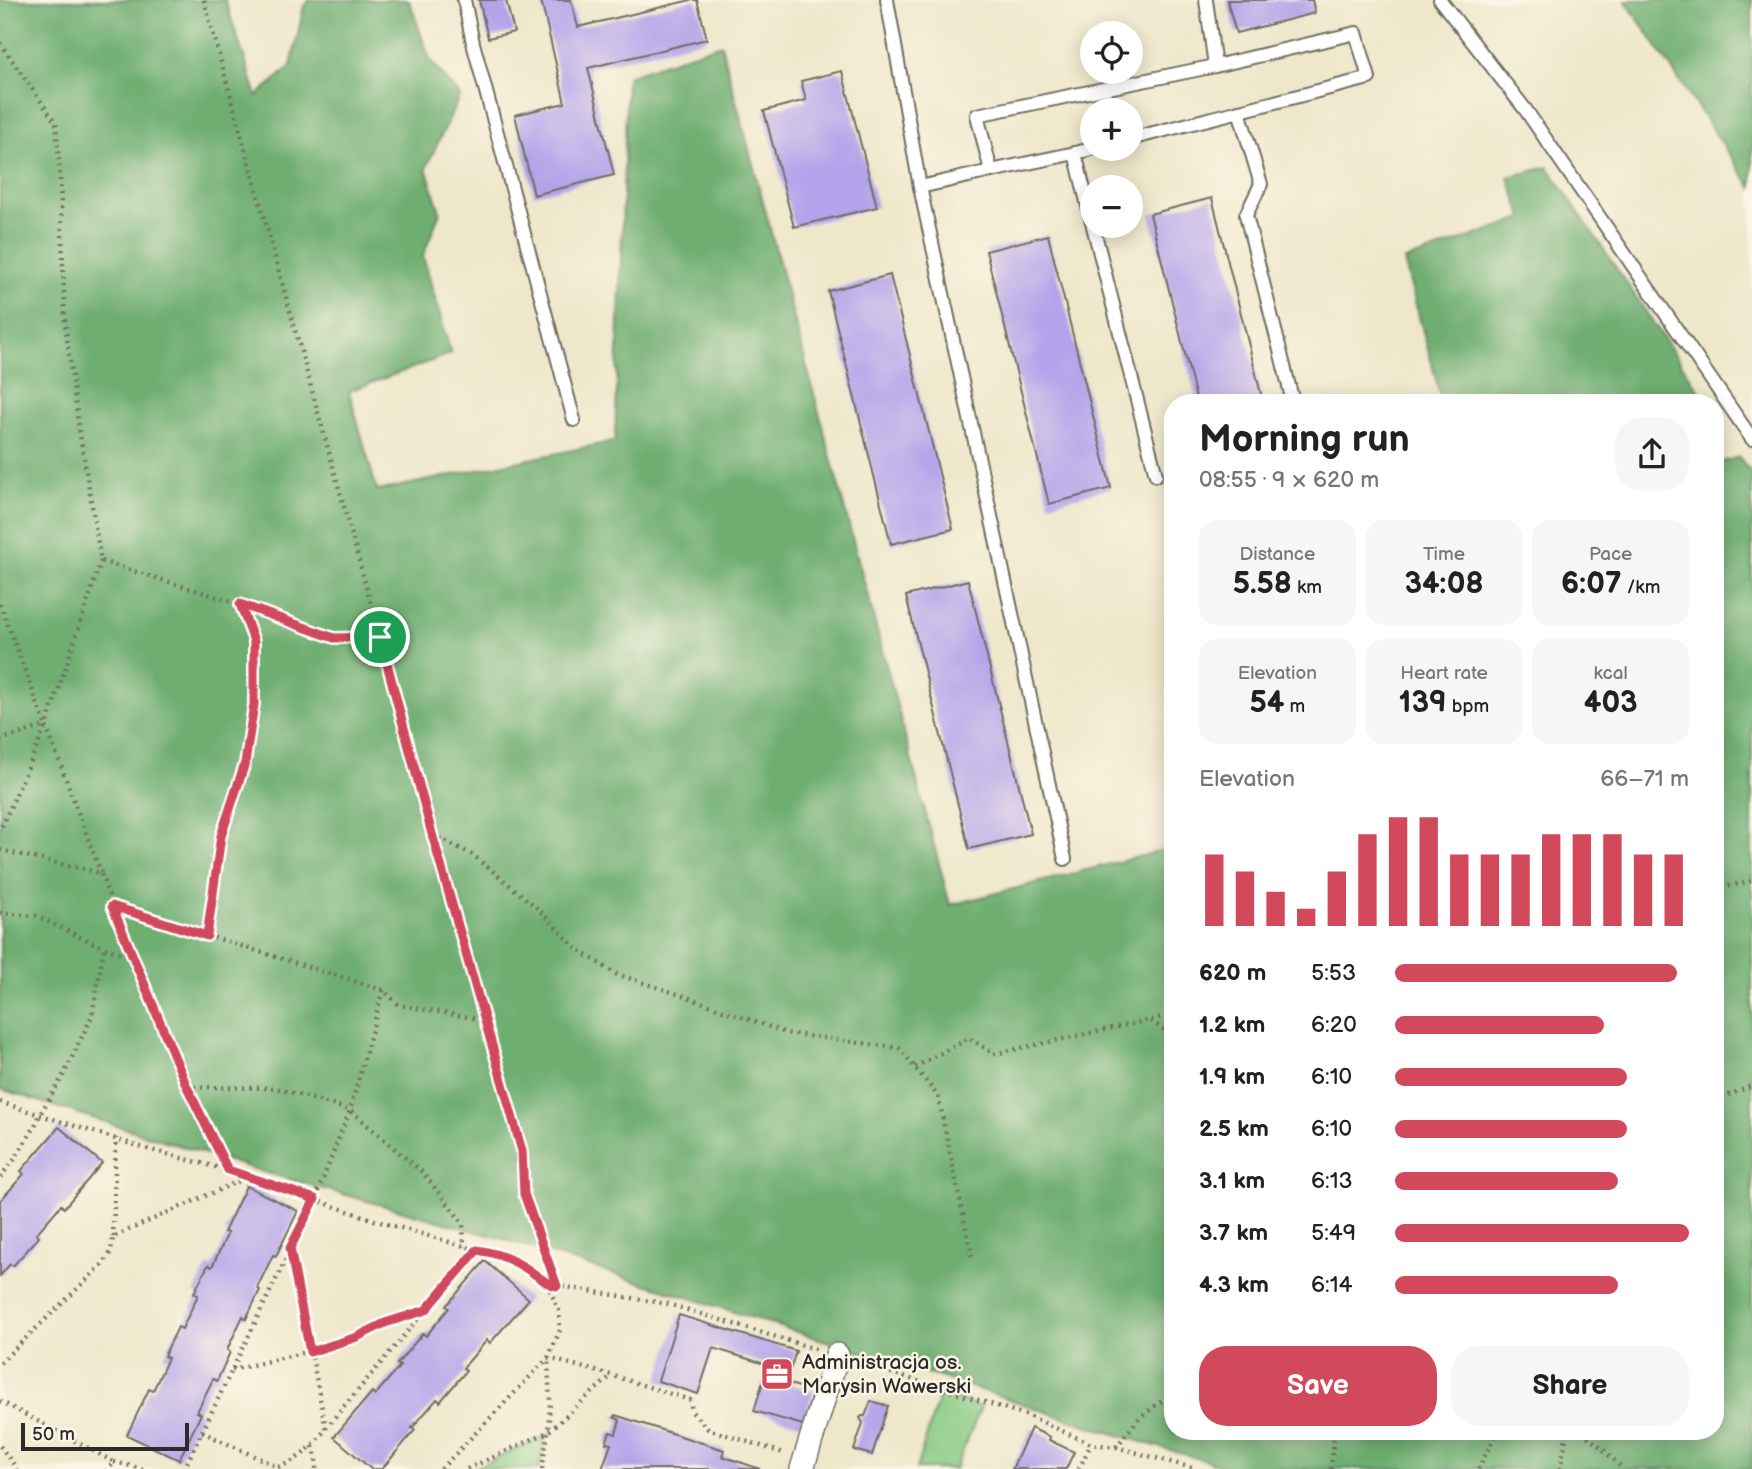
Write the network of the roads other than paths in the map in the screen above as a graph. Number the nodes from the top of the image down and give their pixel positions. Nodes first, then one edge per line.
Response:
1 (464, 0) edge
2 (887, 0) edge
3 (1206, 0) edge
4 (1440, 0) edge
5 (1215, 66) junction
6 (1239, 111) junction
7 (1143, 136) edge
8 (1080, 152) edge
9 (1075, 153) junction
10 (991, 171) junction
11 (1081, 175) edge
12 (920, 187) junction
13 (1097, 238) edge
14 (1291, 394) edge
15 (1721, 394) edge
16 (1724, 398) edge
17 (574, 420) dead end
18 (1752, 439) edge
19 (1156, 475) dead end
20 (1065, 859) dead end
21 (837, 1355) road end
22 (795, 1465) edge

1 - 17 lane
2 - 12 lane
3 - 5 lane
4 - 15 lane
5 - 6 lane
5 - 10 lane
6 - 7 lane
6 - 14 lane
8 - 9 lane
9 - 10 lane
9 - 11 lane
10 - 12 lane
12 - 20 lane
13 - 19 lane
16 - 18 lane
21 - 22 street

